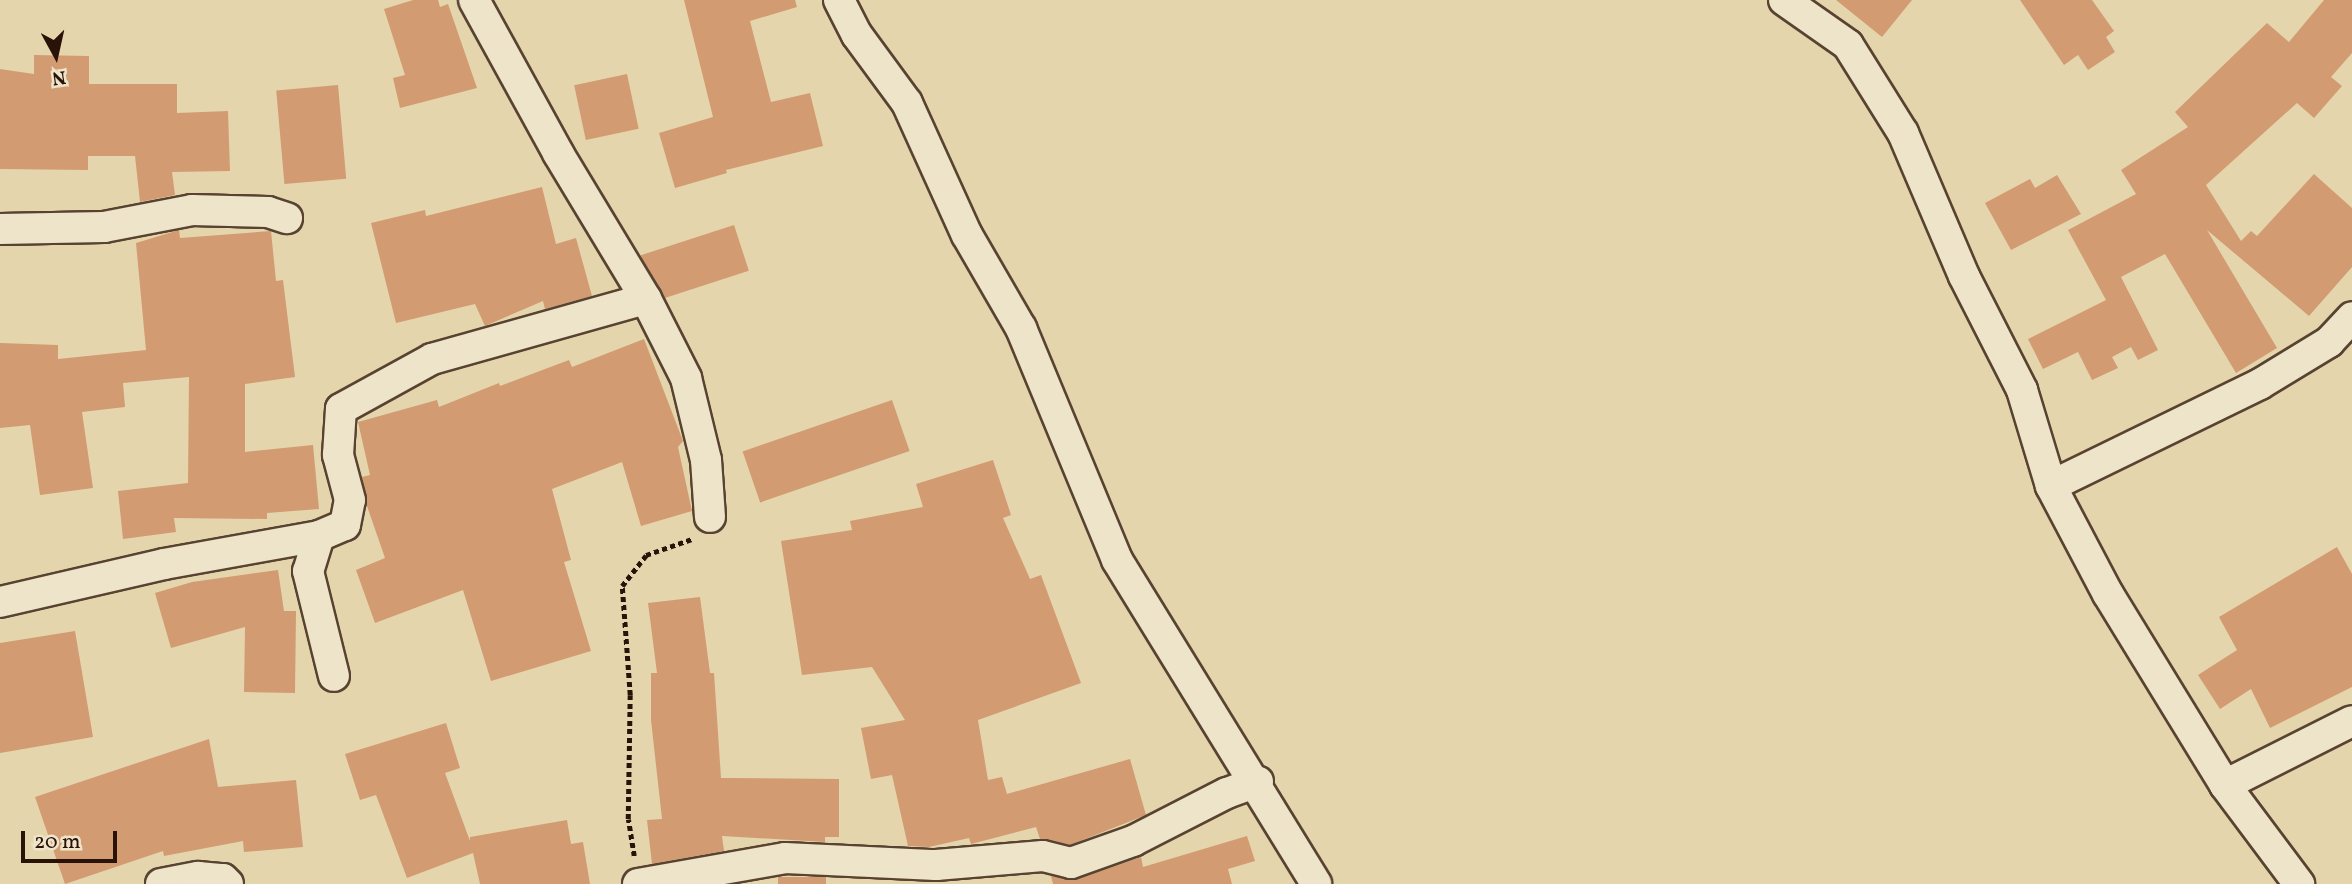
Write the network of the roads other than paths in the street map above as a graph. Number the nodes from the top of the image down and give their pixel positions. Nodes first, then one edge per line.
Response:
1 (474, 0) edge
2 (839, 0) edge
3 (1784, 0) edge
4 (287, 218) dead end
5 (0, 229) edge
6 (646, 299) junction
7 (2352, 317) edge
8 (2052, 486) junction
9 (710, 517) road end
10 (319, 536) junction
11 (0, 603) edge
12 (334, 676) dead end
13 (2352, 721) edge
14 (1258, 782) junction
15 (2225, 785) junction
16 (639, 883) edge
17 (161, 884) edge
18 (228, 884) edge
19 (1316, 884) edge
20 (2299, 884) edge

1 - 6 street
2 - 14 street
3 - 8 street
4 - 5 street
6 - 9 street
6 - 10 street
7 - 8 street
8 - 15 street
10 - 11 street
10 - 12 street
13 - 15 street
14 - 16 street
14 - 19 street
15 - 20 street
17 - 18 street

